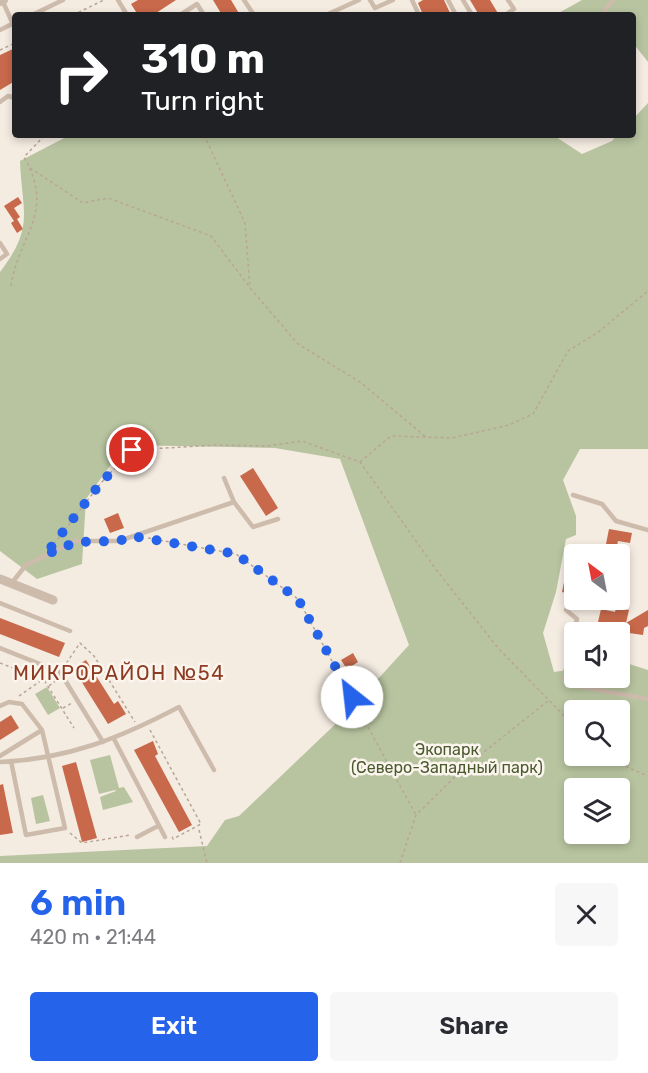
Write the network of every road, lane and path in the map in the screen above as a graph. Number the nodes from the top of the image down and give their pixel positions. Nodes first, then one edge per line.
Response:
1 (2, 0) edge
2 (63, 0) edge
3 (104, 0) edge
4 (359, 0) edge
5 (370, 0) edge
6 (393, 0) edge
7 (508, 0) edge
8 (613, 0) edge
9 (375, 8) junction
10 (38, 12) edge
11 (79, 12) edge
12 (185, 12) edge
13 (202, 12) edge
14 (333, 12) edge
15 (377, 12) edge
16 (510, 12) edge
17 (603, 12) edge
18 (12, 19) edge
19 (42, 138) edge
20 (205, 138) edge
21 (30, 168) junction
22 (0, 243) edge
23 (0, 259) edge
24 (11, 286) dead end
25 (250, 289) junction
26 (648, 291) edge
27 (426, 437) junction
28 (360, 462) junction
29 (224, 478) dead end
30 (573, 495) dead end
31 (234, 502) junction
32 (278, 519) dead end
33 (648, 530) edge
34 (132, 536) junction
35 (45, 555) junction
36 (0, 579) edge
37 (11, 584) junction
38 (53, 600) dead end
39 (0, 603) edge
40 (566, 610) dead end
41 (70, 631) dead end
42 (0, 648) edge
43 (0, 663) edge
44 (60, 672) junction
45 (43, 680) junction
46 (648, 699) edge
47 (77, 700) junction
48 (549, 701) junction
49 (16, 702) junction
50 (0, 706) edge
51 (62, 709) junction
52 (564, 716) edge
53 (147, 724) junction
54 (74, 728) dead end
55 (139, 728) junction
56 (42, 730) junction
57 (114, 739) junction
58 (103, 742) junction
59 (0, 756) edge
60 (48, 758) junction
61 (11, 761) junction
62 (0, 762) edge
63 (625, 766) edge
64 (214, 770) dead end
65 (648, 776) edge
66 (416, 815) junction
67 (158, 826) junction
68 (65, 828) junction
69 (168, 830) dead end
70 (199, 830) dead end
71 (137, 837) joint
72 (165, 837) dead end
73 (207, 863) edge
74 (400, 863) edge

1 - 18 lane
2 - 10 lane
3 - 11 path
4 - 14 lane
5 - 9 lane
6 - 9 lane
7 - 16 lane
8 - 17 lane
9 - 15 lane
12 - 13 lane
19 - 21 path
20 - 25 path
21 - 24 path
21 - 25 path
22 - 23 lane
25 - 27 path
26 - 27 path
27 - 28 path
28 - 35 path
28 - 48 path
29 - 31 lane
30 - 33 lane
31 - 32 lane
31 - 34 lane
34 - 35 lane
34 - 66 path
35 - 37 lane
36 - 37 street
37 - 38 street
39 - 41 lane
40 - 46 lane
42 - 44 lane
43 - 45 path
44 - 47 lane
44 - 55 path
45 - 49 path
45 - 51 path
47 - 51 path
47 - 58 lane
48 - 52 path
48 - 66 path
49 - 50 lane
49 - 56 lane
51 - 54 path
53 - 55 lane
53 - 64 lane
53 - 69 path
55 - 57 lane
56 - 59 lane
56 - 60 lane
57 - 58 lane
57 - 67 lane
58 - 60 lane
60 - 61 lane
60 - 68 lane
61 - 62 lane
61 - 68 lane
63 - 65 path
66 - 74 path
67 - 71 lane
67 - 72 lane
68 - 71 path
70 - 73 path

